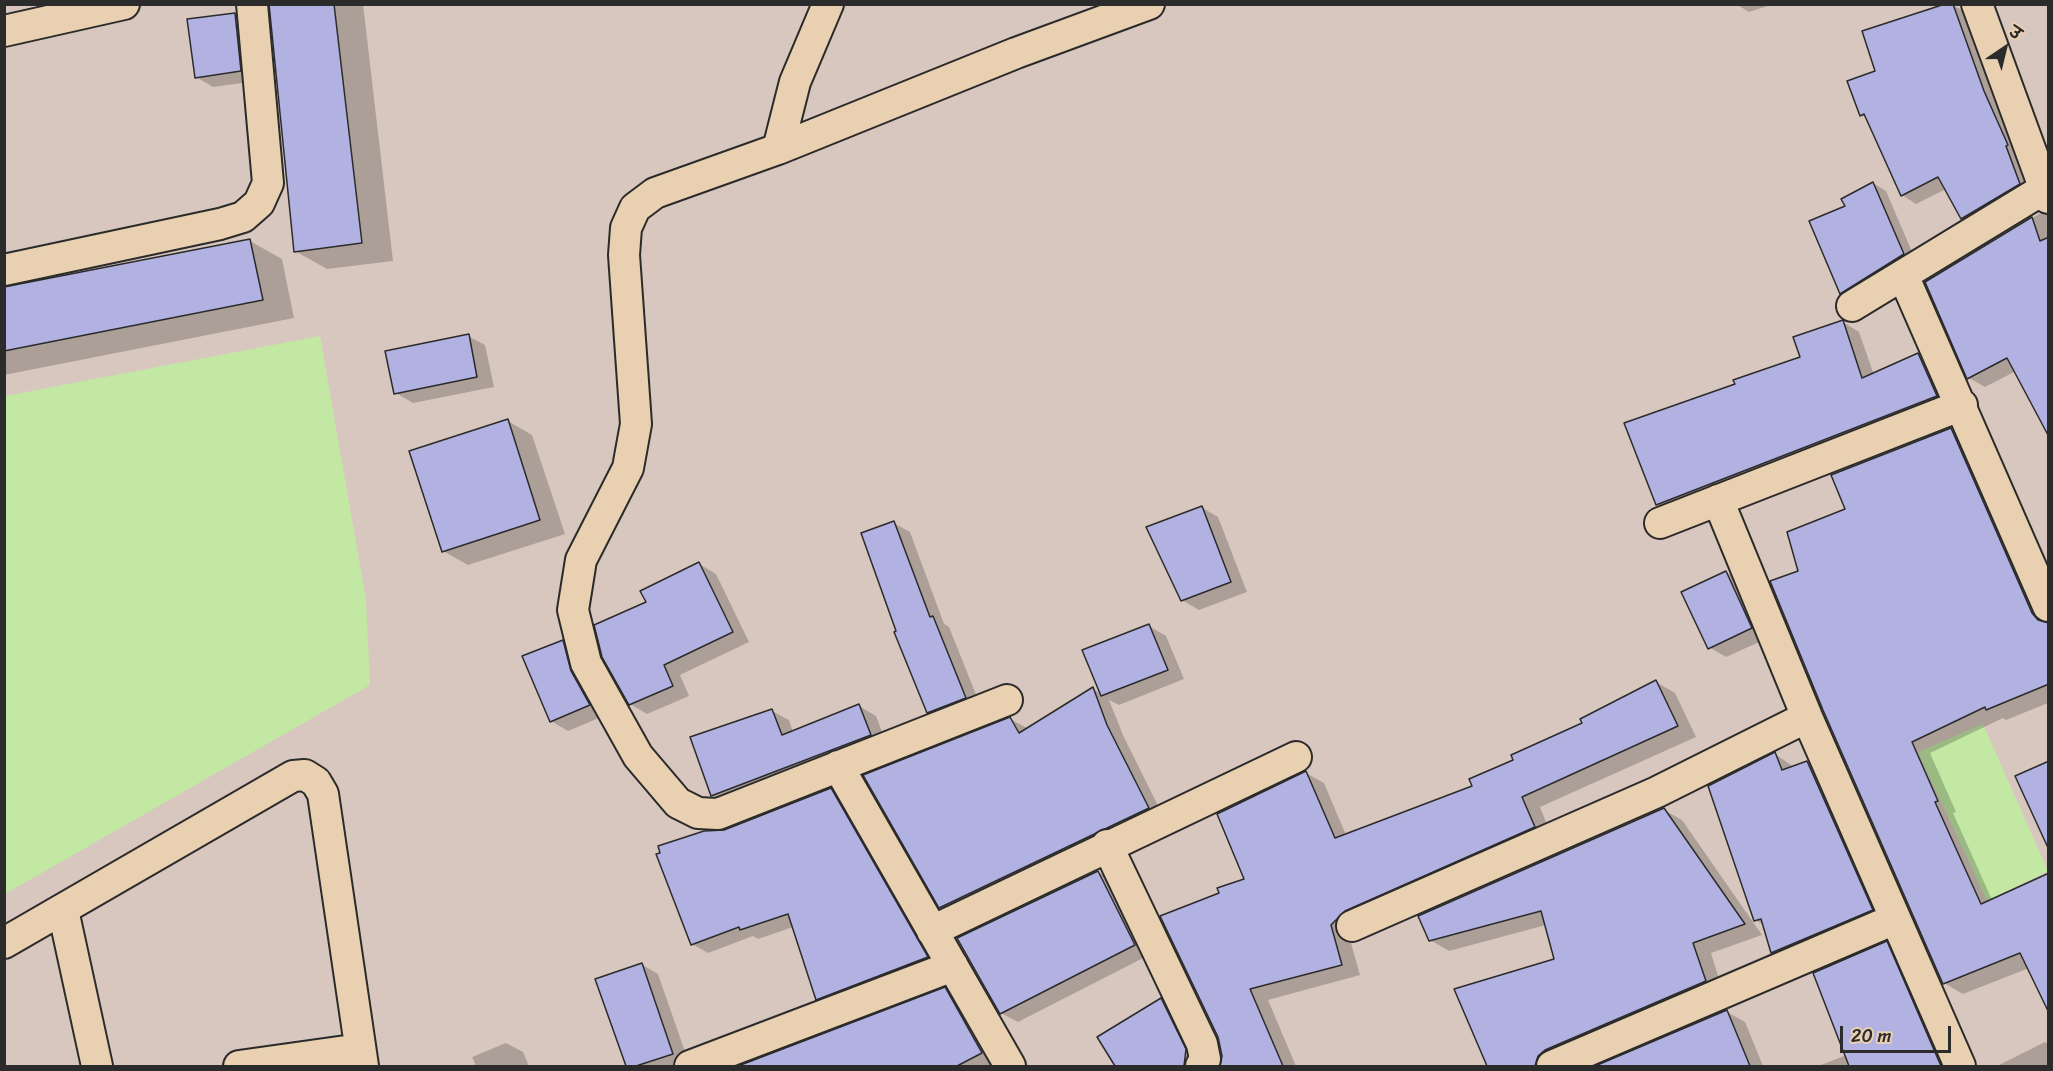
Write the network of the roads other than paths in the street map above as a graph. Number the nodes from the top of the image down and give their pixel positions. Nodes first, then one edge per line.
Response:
1 (124, 4) edge
2 (252, 4) edge
3 (828, 4) edge
4 (1149, 4) edge
5 (1977, 4) edge
6 (4, 31) edge
7 (778, 149) junction
8 (2046, 193) edge
9 (4, 270) edge
10 (1904, 275) junction
11 (1852, 306) dead end
12 (1962, 405) junction
13 (1718, 500) junction
14 (1660, 523) dead end
15 (2049, 606) edge
16 (1007, 700) dead end
17 (1808, 717) junction
18 (1296, 757) dead end
19 (838, 766) junction
20 (1107, 845) junction
21 (63, 910) junction
22 (1896, 919) junction
23 (1352, 926) dead end
24 (932, 931) junction
25 (4, 943) edge
26 (953, 966) junction
27 (362, 1058) edge
28 (97, 1066) edge
29 (239, 1066) edge
30 (690, 1066) edge
31 (1010, 1066) edge
32 (1201, 1066) edge
33 (1552, 1066) edge
34 (1960, 1066) edge

1 - 6 street
2 - 9 street
3 - 7 street
4 - 7 street
5 - 8 street
7 - 19 street
8 - 10 street
10 - 11 street
10 - 12 street
12 - 13 street
12 - 15 street
13 - 14 street
13 - 17 street
16 - 19 street
17 - 22 street
17 - 23 street
18 - 20 street
19 - 24 street
20 - 24 street
20 - 32 street
21 - 25 street
21 - 27 street
21 - 28 street
22 - 33 street
22 - 34 street
24 - 26 street
26 - 30 street
26 - 31 street
27 - 29 street

